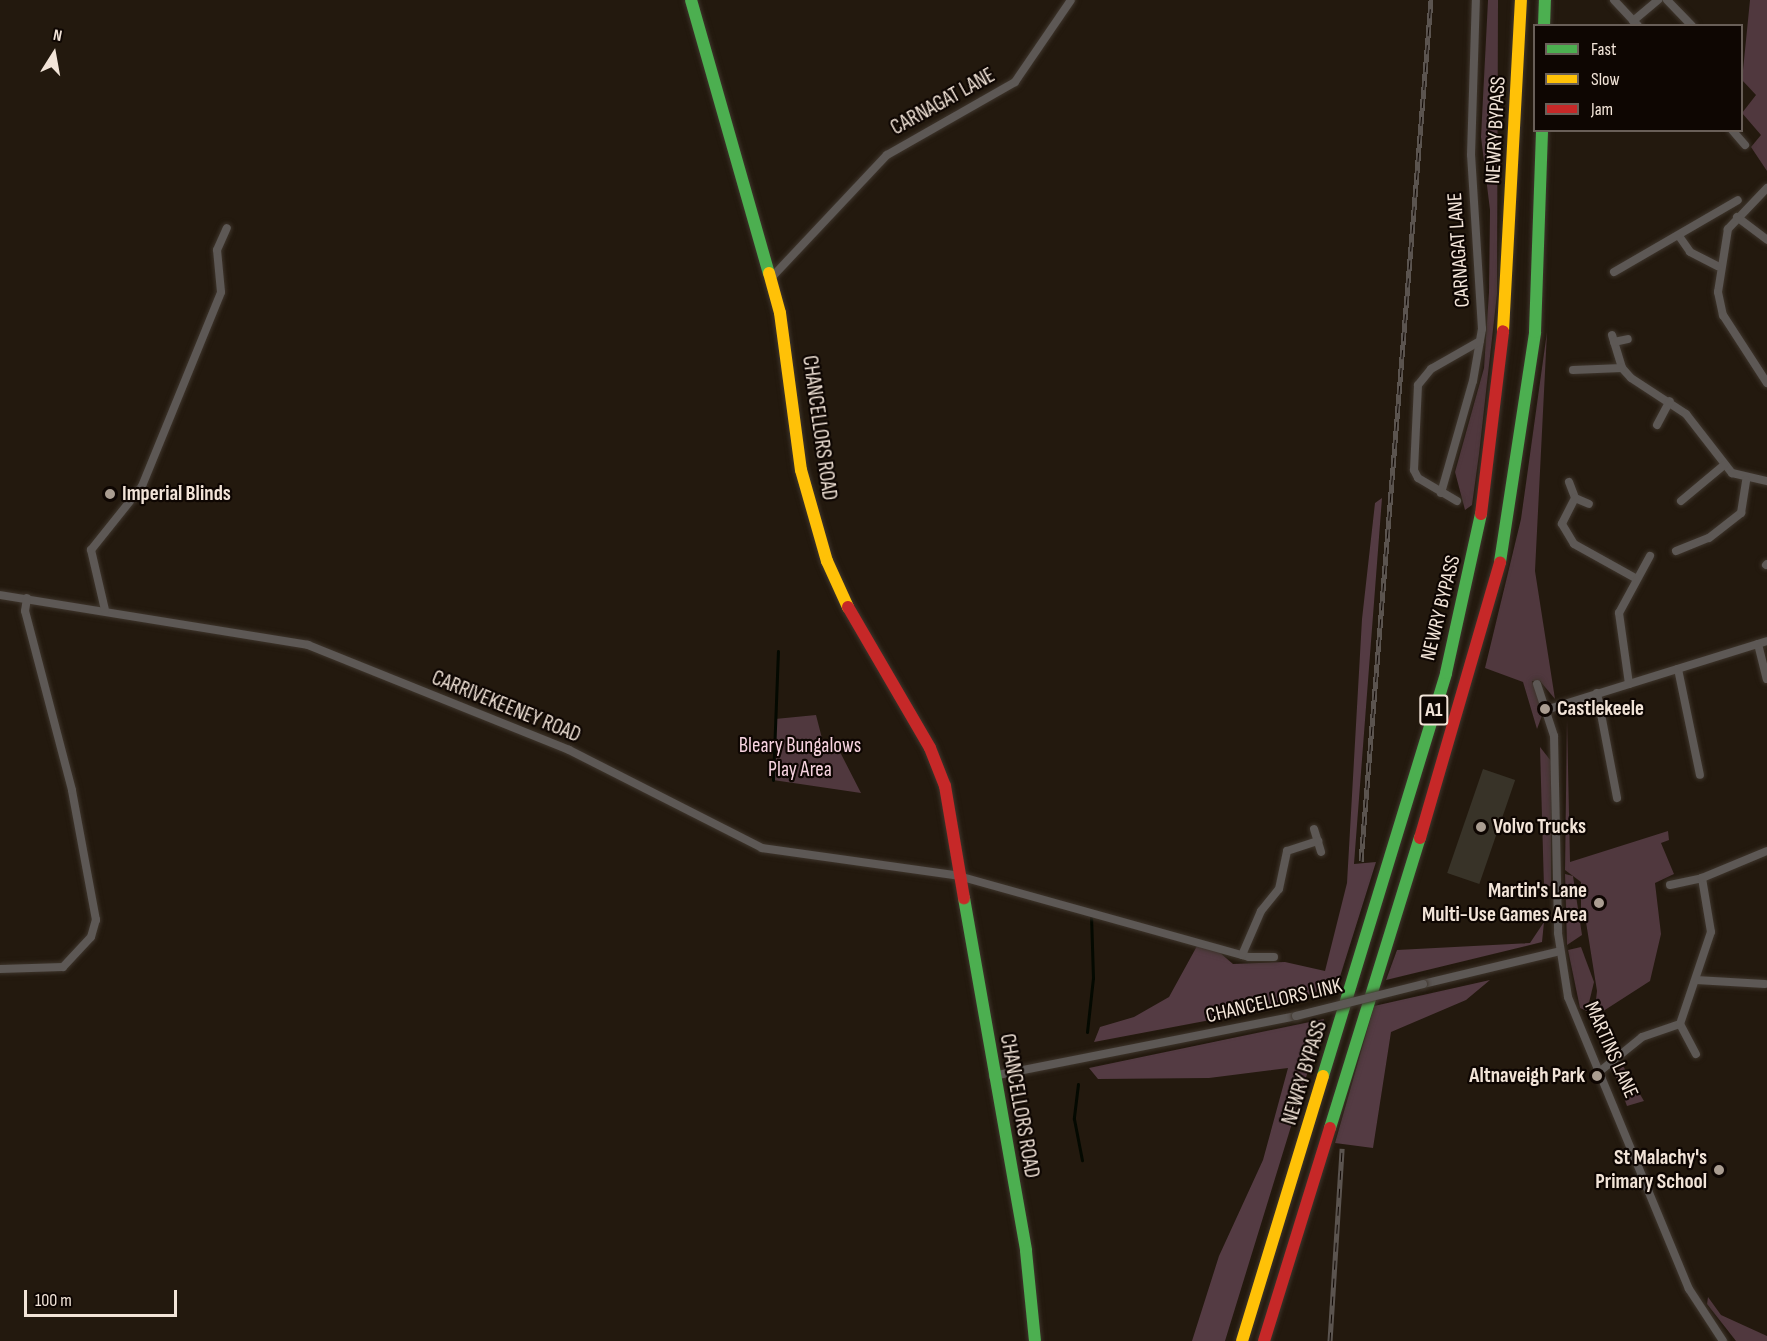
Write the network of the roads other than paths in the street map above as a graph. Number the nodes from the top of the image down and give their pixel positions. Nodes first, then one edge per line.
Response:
1 (691, 0) edge
2 (1071, 0) edge
3 (1476, 0) edge
4 (1511, 0) edge
5 (1521, 0) edge
6 (1545, 0) edge
7 (1614, 0) edge
8 (1658, 0) edge
9 (1667, 0) edge
10 (1636, 23) edge
11 (1544, 24) edge
12 (1690, 24) edge
13 (1519, 58) junction
14 (1542, 132) edge
15 (1734, 132) edge
16 (1745, 145) dead end
17 (1767, 188) edge
18 (1738, 200) dead end
19 (1737, 217) junction
20 (227, 228) dead end
21 (1679, 236) junction
22 (1767, 240) edge
23 (1718, 266) junction
24 (1614, 272) dead end
25 (771, 278) junction
26 (1628, 339) dead end
27 (1480, 341) junction
28 (1622, 369) junction
29 (1573, 370) dead end
30 (1767, 384) edge
31 (1670, 401) junction
32 (1657, 425) dead end
33 (1724, 465) junction
34 (1746, 480) junction
35 (1767, 481) edge
36 (1569, 482) dead end
37 (1441, 493) junction
38 (1575, 498) junction
39 (1457, 501) dead end
40 (1681, 501) dead end
41 (1589, 504) dead end
42 (1677, 551) dead end
43 (1650, 556) dead end
44 (1635, 578) junction
45 (0, 595) edge
46 (27, 598) junction
47 (105, 610) junction
48 (1767, 641) edge
49 (1758, 644) junction
50 (1677, 669) junction
51 (1767, 679) edge
52 (1537, 684) dead end
53 (1629, 684) junction
54 (1597, 693) junction
55 (1549, 709) junction
56 (1700, 776) dead end
57 (1617, 798) dead end
58 (1314, 829) dead end
59 (1318, 841) junction
60 (1767, 850) edge
61 (1321, 852) dead end
62 (961, 878) junction
63 (1702, 878) junction
64 (1670, 885) dead end
65 (1560, 951) junction
66 (1242, 955) junction
67 (1274, 957) dead end
68 (0, 969) edge
69 (1696, 980) junction
70 (1765, 984) dead end
71 (1680, 1024) junction
72 (1696, 1054) dead end
73 (1599, 1072) junction
74 (993, 1076) junction
75 (1035, 1341) edge
76 (1242, 1341) edge
77 (1264, 1341) edge
78 (1723, 1341) edge

1 - 25 main road, CHANCELLORS ROAD
2 - 25 street, CARNAGAT LANE
3 - 27 street, CARNAGAT LANE
4 - 13 main road
5 - 13 main road, NEWRY BYPASS / A1
6 - 11 main road
7 - 10 street
8 - 10 street
9 - 12 street
13 - 76 main road, NEWRY BYPASS / A1
14 - 77 main road, NEWRY BYPASS / A1
15 - 16 street
17 - 19 street
18 - 21 street
19 - 22 street
19 - 23 street
20 - 47 street
21 - 23 street
21 - 24 street
23 - 30 street
25 - 62 main road, CHANCELLORS ROAD
26 - 28 street
27 - 37 street, CARNAGAT LANE
27 - 37 street
28 - 29 street
28 - 31 street
31 - 32 street
31 - 33 street
33 - 34 street
33 - 40 street
34 - 35 street
34 - 42 street
36 - 38 street
37 - 39 street
38 - 41 street
38 - 44 street
43 - 44 street
44 - 53 street
45 - 46 street, CARRIVEKEENEY ROAD
46 - 47 street, CARRIVEKEENEY ROAD
46 - 68 street
47 - 62 street, CARRIVEKEENEY ROAD
48 - 49 street
49 - 50 street
49 - 51 street
50 - 53 street
50 - 56 street
52 - 55 street, MARTINS LANE
53 - 54 street
54 - 55 street
54 - 57 street
55 - 65 street, MARTINS LANE
58 - 59 street
59 - 61 street
59 - 66 street
60 - 63 street
62 - 66 street
62 - 74 main road, CHANCELLORS ROAD
63 - 64 street
63 - 69 street
65 - 73 street, MARTINS LANE
65 - 74 street, CHANCELLORS LINK, bridge
66 - 67 street
69 - 70 street
69 - 71 street
71 - 72 street
71 - 73 street
73 - 78 street, MARTINS LANE
74 - 75 main road, CHANCELLORS ROAD

